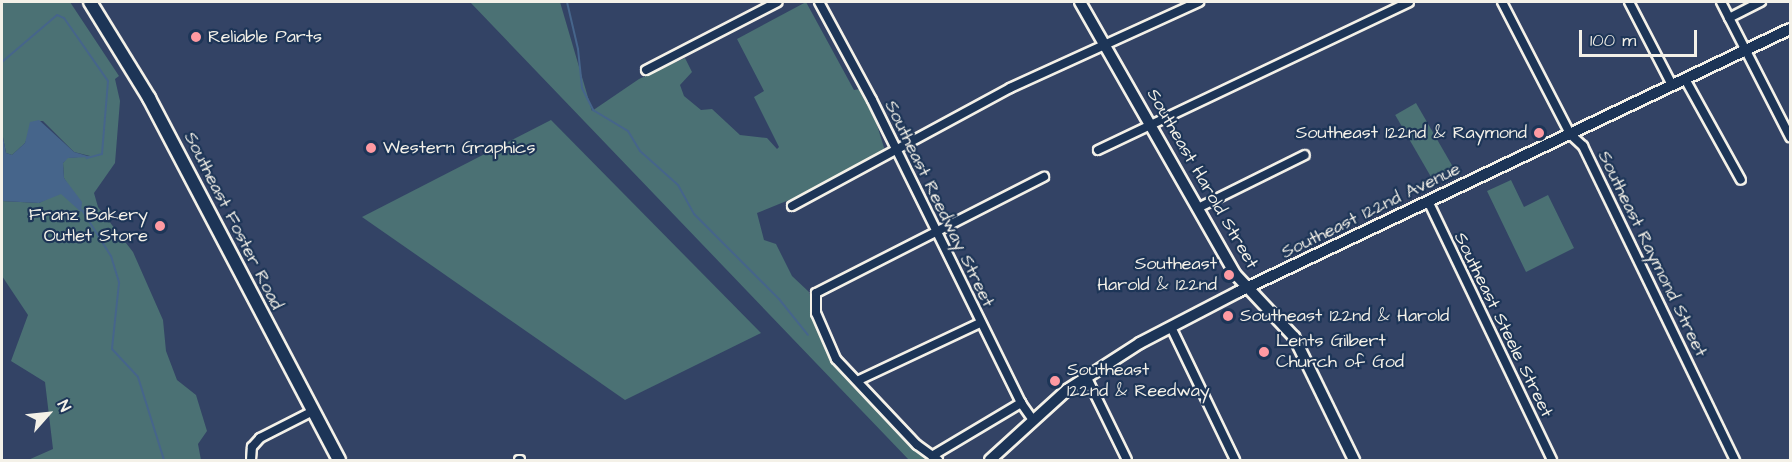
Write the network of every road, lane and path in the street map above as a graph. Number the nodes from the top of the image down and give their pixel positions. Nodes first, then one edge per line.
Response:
1 (90, 2) edge
2 (778, 2) edge
3 (819, 2) edge
4 (1080, 2) edge
5 (1199, 2) edge
6 (1409, 2) edge
7 (1502, 2) edge
8 (1629, 2) edge
9 (1721, 2) edge
10 (1761, 2) edge
11 (1729, 18) junction
12 (1791, 29) edge
13 (1104, 44) junction
14 (1746, 50) junction
15 (646, 70) dead end
16 (1685, 79) junction
17 (1672, 85) junction
18 (1150, 124) junction
19 (1570, 134) junction
20 (1791, 137) edge
21 (1098, 150) dead end
22 (895, 154) junction
23 (1305, 156) dead end
24 (1044, 177) dead end
25 (1741, 180) dead end
26 (1428, 201) junction
27 (792, 206) dead end
28 (1198, 208) junction
29 (935, 235) junction
30 (1248, 288) junction
31 (980, 322) junction
32 (1171, 327) junction
33 (1086, 376) junction
34 (859, 380) junction
35 (1021, 403) junction
36 (313, 411) junction
37 (1032, 419) junction
38 (935, 458) edge
39 (251, 460) edge
40 (339, 460) edge
41 (990, 460) edge
42 (1127, 460) edge
43 (1235, 460) edge
44 (1354, 460) edge
45 (1552, 460) edge
46 (1735, 460) edge

1 - 36 main road, Southeast Foster Road
2 - 15 street
3 - 22 street, Southeast Reedway Street
4 - 13 main road, Southeast Harold Street
5 - 13 street
6 - 18 street
7 - 19 street, Southeast Raymond Street
8 - 17 street
9 - 11 street
10 - 11 street
11 - 14 street
12 - 14 main road, Southeast 122nd Avenue
13 - 18 main road, Southeast Harold Street
13 - 22 street
14 - 16 main road, Southeast 122nd Avenue
14 - 20 street
16 - 17 main road, Southeast 122nd Avenue
16 - 25 street
17 - 19 main road, Southeast 122nd Avenue
18 - 21 street
18 - 28 main road, Southeast Harold Street
19 - 26 main road, Southeast 122nd Avenue
19 - 46 street, Southeast Raymond Street
22 - 27 street
22 - 29 street, Southeast Reedway Street
23 - 28 street
24 - 29 street
26 - 30 main road, Southeast 122nd Avenue
26 - 45 street, Southeast Steele Street
28 - 30 main road, Southeast Harold Street
29 - 31 street, Southeast Reedway Street
29 - 34 street
30 - 32 main road, Southeast 122nd Avenue
30 - 44 main road, Southeast Harold Street
31 - 34 street
31 - 35 street, Southeast Reedway Street
32 - 33 main road, Southeast 122nd Avenue
32 - 43 street
33 - 37 main road, Southeast 122nd Avenue
33 - 42 street
34 - 38 street
35 - 37 street, Southeast Reedway Street
35 - 38 street
36 - 39 street
36 - 40 main road, Southeast Foster Road
37 - 41 main road, Southeast 122nd Avenue

